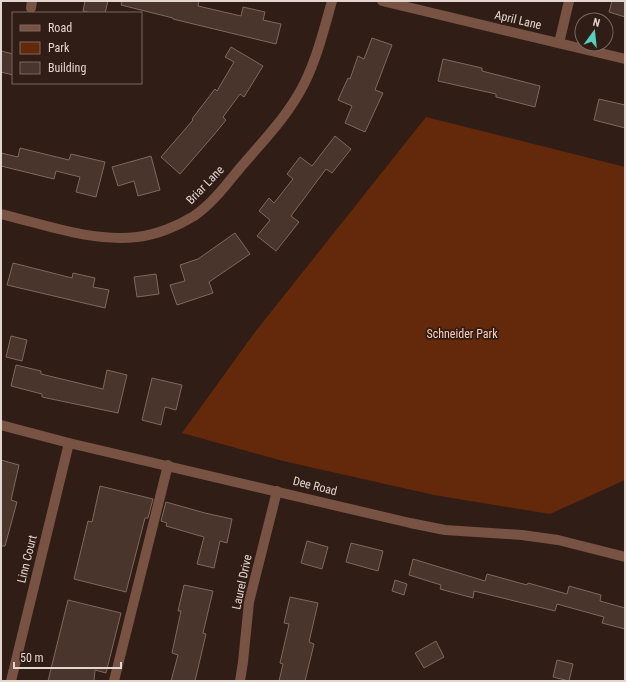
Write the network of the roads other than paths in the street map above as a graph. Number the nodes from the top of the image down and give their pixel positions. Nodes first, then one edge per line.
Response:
1 (332, 1) edge
2 (382, 1) edge
3 (569, 1) edge
4 (559, 43) junction
5 (625, 59) edge
6 (1, 214) edge
7 (1, 425) edge
8 (69, 443) junction
9 (168, 465) junction
10 (277, 491) junction
11 (625, 557) edge
12 (10, 681) edge
13 (114, 681) edge
14 (240, 681) edge

1 - 6 street, Briar Lane
2 - 4 street, April Lane
3 - 4 street
4 - 5 street, April Lane
7 - 8 street, Dee Road
8 - 9 street, Dee Road
8 - 12 street, Linn Court
9 - 10 street, Dee Road
9 - 13 street
10 - 11 street, Dee Road
10 - 14 street, Laurel Drive

